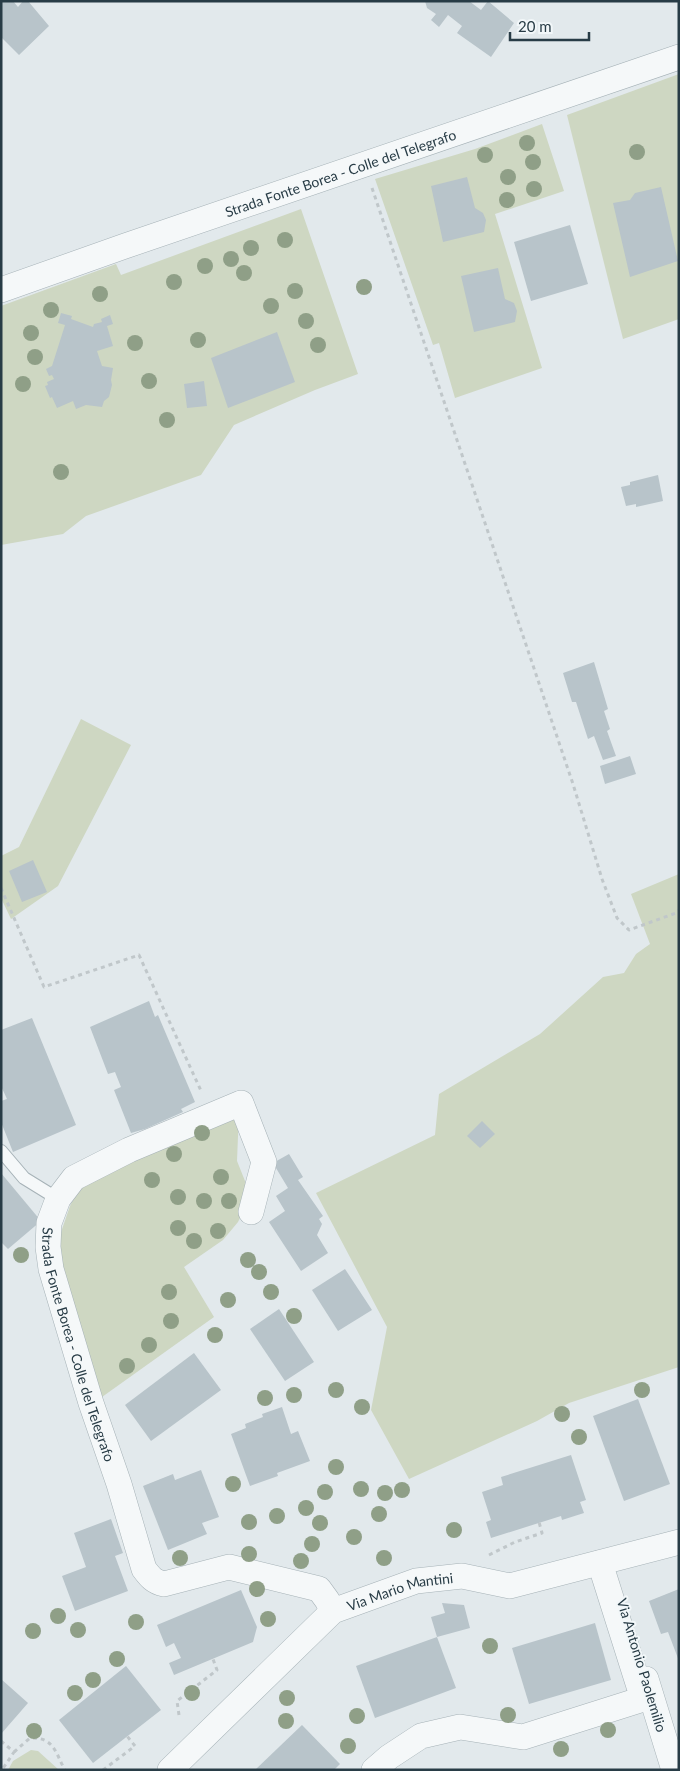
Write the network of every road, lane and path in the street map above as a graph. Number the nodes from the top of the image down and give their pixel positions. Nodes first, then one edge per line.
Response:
1 (679, 57) edge
2 (364, 164) junction
3 (1, 290) edge
4 (1, 888) edge
5 (679, 910) edge
6 (212, 1115) junction
7 (1, 1151) edge
8 (58, 1199) junction
9 (251, 1212) dead end
10 (540, 1522) dead end
11 (679, 1542) edge
12 (482, 1559) dead end
13 (605, 1561) junction
14 (333, 1611) junction
15 (213, 1659) dead end
16 (643, 1700) junction
17 (180, 1715) dead end
18 (127, 1736) dead end
19 (1, 1741) edge
20 (14, 1752) junction
21 (2, 1770) edge
22 (65, 1770) edge
23 (102, 1770) edge
24 (170, 1770) edge
25 (374, 1770) edge
26 (664, 1770) edge
27 (674, 1770) edge

1 - 2 street, Strada Fonte Borea - Colle del Telegrafo
2 - 3 street, Strada Fonte Borea - Colle del Telegrafo
2 - 5 path
4 - 6 path
6 - 8 street, Strada Fonte Borea - Colle del Telegrafo
6 - 9 street, Strada Fonte Borea - Colle del Telegrafo
7 - 8 lane
8 - 14 street, Strada Fonte Borea - Colle del Telegrafo
10 - 12 path
11 - 13 street, Via Mario Mantini
13 - 14 street, Via Mario Mantini
13 - 16 street
13 - 27 street, Via Antonio Paolemilio
14 - 24 street, Via Mario Mantini
15 - 17 path
16 - 25 street
16 - 26 lane
18 - 23 path
19 - 20 path
20 - 21 path
20 - 22 path

